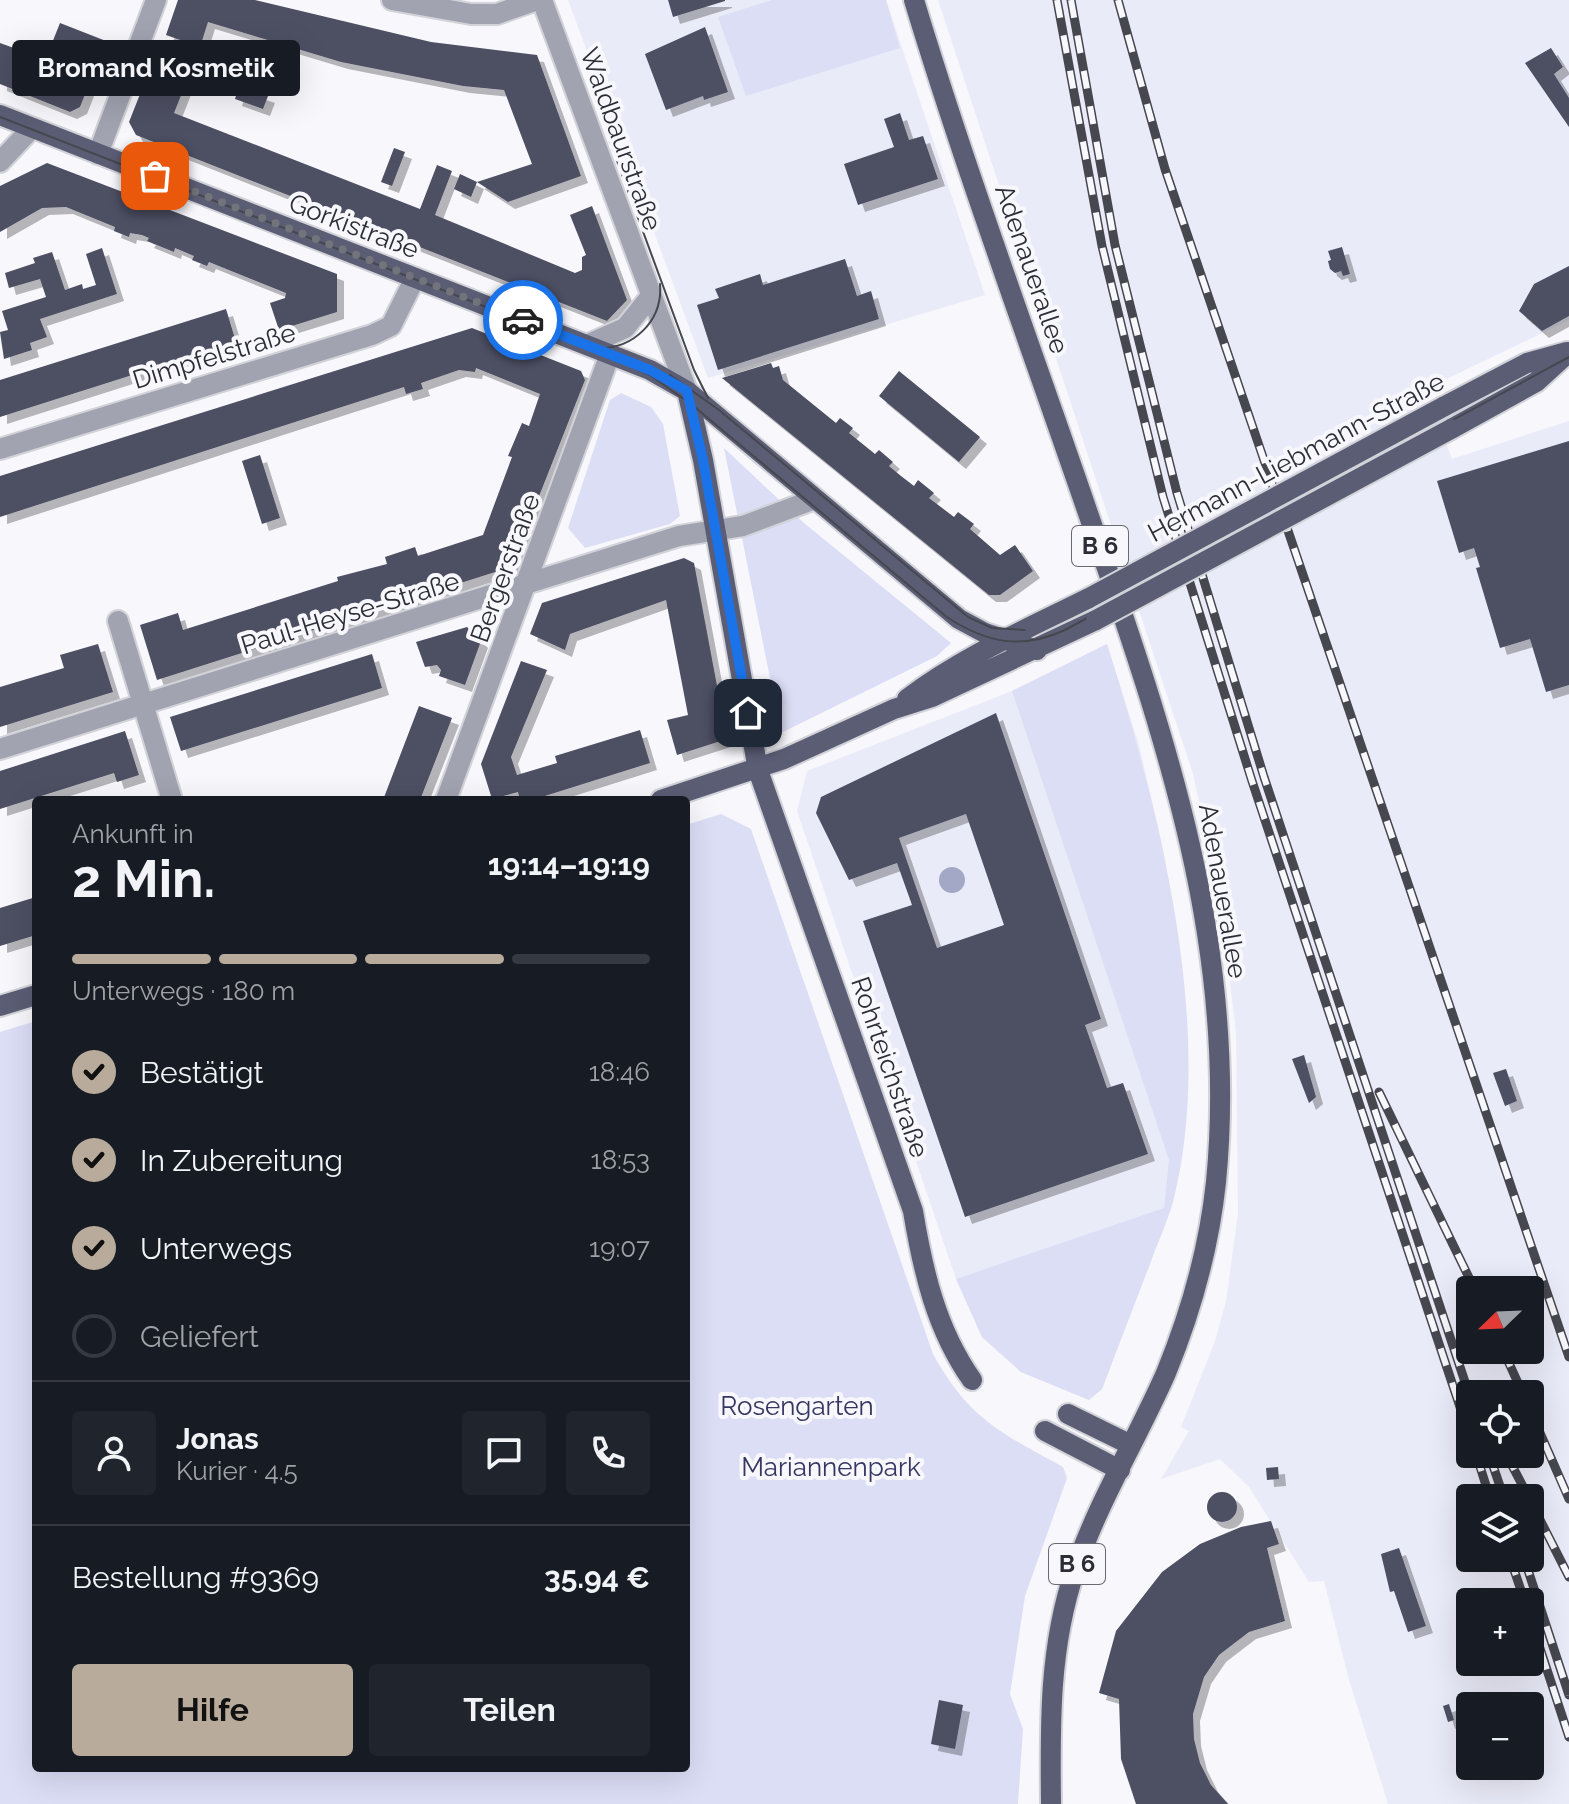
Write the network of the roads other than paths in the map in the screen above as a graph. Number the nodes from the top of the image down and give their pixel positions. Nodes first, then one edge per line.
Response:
1 (156, 0) edge
2 (392, 0) edge
3 (540, 0) edge
4 (914, 0) edge
5 (0, 115) edge
6 (32, 128) junction
7 (98, 154) junction
8 (0, 162) edge
9 (415, 278) junction
10 (651, 296) junction
11 (587, 345) junction
12 (1569, 352) edge
13 (610, 354) junction
14 (687, 391) junction
15 (0, 449) edge
16 (815, 499) junction
17 (716, 529) junction
18 (527, 585) junction
19 (118, 621) dead end
20 (973, 627) junction
21 (1008, 639) junction
22 (1037, 650) junction
23 (989, 660) junction
24 (142, 704) junction
25 (0, 749) edge
26 (758, 770) junction
27 (171, 796) edge
28 (448, 796) edge
29 (674, 796) edge
30 (32, 996) edge
31 (0, 1006) edge
32 (972, 1380) dead end
33 (1068, 1414) dead end
34 (1045, 1431) dead end
35 (1131, 1445) junction
36 (1120, 1470) junction
37 (1051, 1804) edge

1 - 7 street
2 - 3 street
3 - 10 street, Waldbaurstraße
4 - 35 main road, Adenauerallee / B 6
5 - 6 main road, Gorkistraße
6 - 7 main road, Gorkistraße
6 - 8 street
7 - 9 main road, Gorkistraße
9 - 11 main road, Gorkistraße
9 - 15 street, Dimpfelstraße
10 - 11 street
10 - 14 street, Waldbaurstraße
11 - 13 main road, Gorkistraße
12 - 21 main road, Hermann-Liebmann-Straße, bridge
12 - 22 main road, Hermann-Liebmann-Straße, bridge
13 - 14 main road, Gorkistraße
13 - 18 street, Bergerstraße
14 - 16 main road, Gorkistraße
14 - 17 main road, Rohrteichstraße
16 - 17 street, Paul-Heyse-Straße
16 - 20 main road, Gorkistraße
17 - 18 street, Paul-Heyse-Straße
17 - 26 main road, Rohrteichstraße
18 - 24 street, Paul-Heyse-Straße
18 - 28 street, Bergerstraße
19 - 24 street
20 - 21 main road
20 - 23 main road
21 - 22 main road
21 - 23 main road, Hermann-Liebmann-Straße
22 - 23 main road, Hermann-Liebmann-Straße
23 - 26 main road
24 - 25 street, Paul-Heyse-Straße
24 - 27 street
26 - 29 main road
26 - 32 main road, Rohrteichstraße
30 - 31 main road
33 - 35 main road
34 - 36 main road
35 - 36 main road, Adenauerallee / B 6
36 - 37 main road, Adenauerallee / B 6

